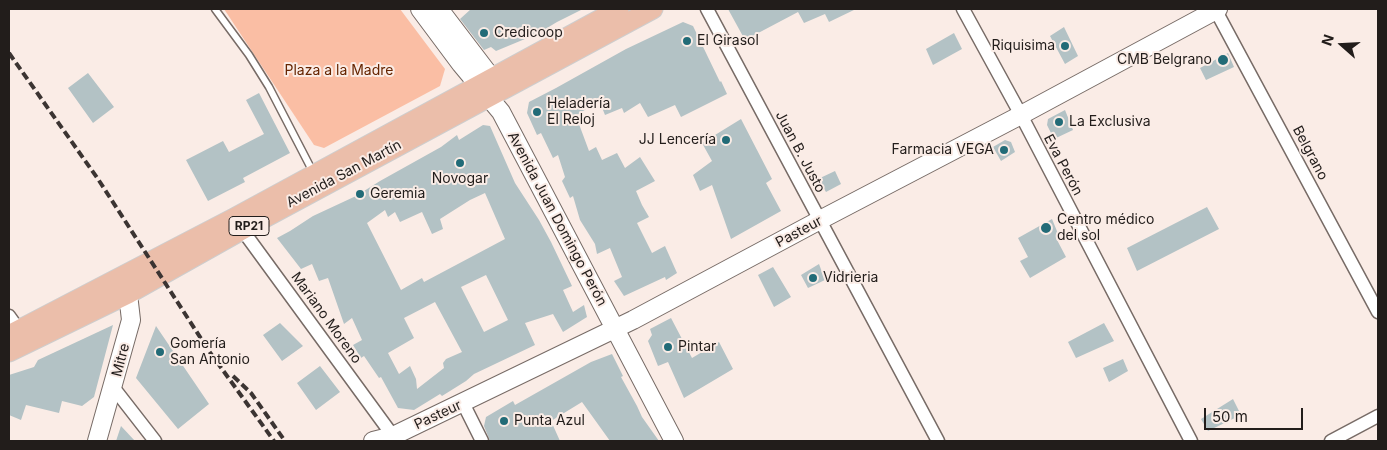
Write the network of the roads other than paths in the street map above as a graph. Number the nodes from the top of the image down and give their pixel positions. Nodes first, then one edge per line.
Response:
1 (215, 9) edge
2 (420, 9) edge
3 (439, 9) edge
4 (619, 9) edge
5 (653, 9) edge
6 (707, 9) edge
7 (963, 9) edge
8 (1216, 9) edge
9 (489, 88) junction
10 (1021, 115) junction
11 (314, 174) junction
12 (820, 220) junction
13 (238, 224) junction
14 (125, 286) junction
15 (1378, 312) edge
16 (12, 327) edge
17 (620, 327) junction
18 (9, 352) edge
19 (113, 387) junction
20 (463, 403) junction
21 (1378, 416) edge
22 (390, 439) edge
23 (97, 441) edge
24 (155, 441) edge
25 (373, 441) edge
26 (482, 441) edge
27 (674, 441) edge
28 (686, 441) edge
29 (938, 441) edge
30 (1191, 441) edge
31 (1331, 441) edge

1 - 11 lane
2 - 9 street, Avenida Juan Domingo Perón
3 - 9 street, Avenida Juan Domingo Perón
4 - 9 main road, Avenida San Martín / RP21
5 - 9 main road, Avenida San Martín / RP21
6 - 12 street, Juan B. Justo
7 - 10 street, Eva Perón
8 - 10 street, Pasteur
8 - 15 street, Belgrano
9 - 11 main road, Avenida San Martín / RP21
9 - 13 main road, Avenida San Martín / RP21
9 - 17 street, Avenida Juan Domingo Perón
10 - 12 street, Pasteur
10 - 30 street, Eva Perón
11 - 13 main road, Avenida San Martín / RP21
12 - 17 street, Pasteur
12 - 29 street, Juan B. Justo
13 - 14 main road, Avenida San Martín / RP21
13 - 22 street, Mariano Moreno
14 - 16 main road, Avenida San Martín / RP21
14 - 18 main road, Avenida San Martín / RP21
14 - 19 street, Mitre
17 - 20 street, Pasteur
17 - 27 street, Avenida Juan Domingo Perón
17 - 28 street, Avenida Juan Domingo Perón
19 - 23 street, Mitre
19 - 24 street
20 - 22 street, Pasteur
20 - 26 street
21 - 31 street
22 - 25 street, Pasteur

